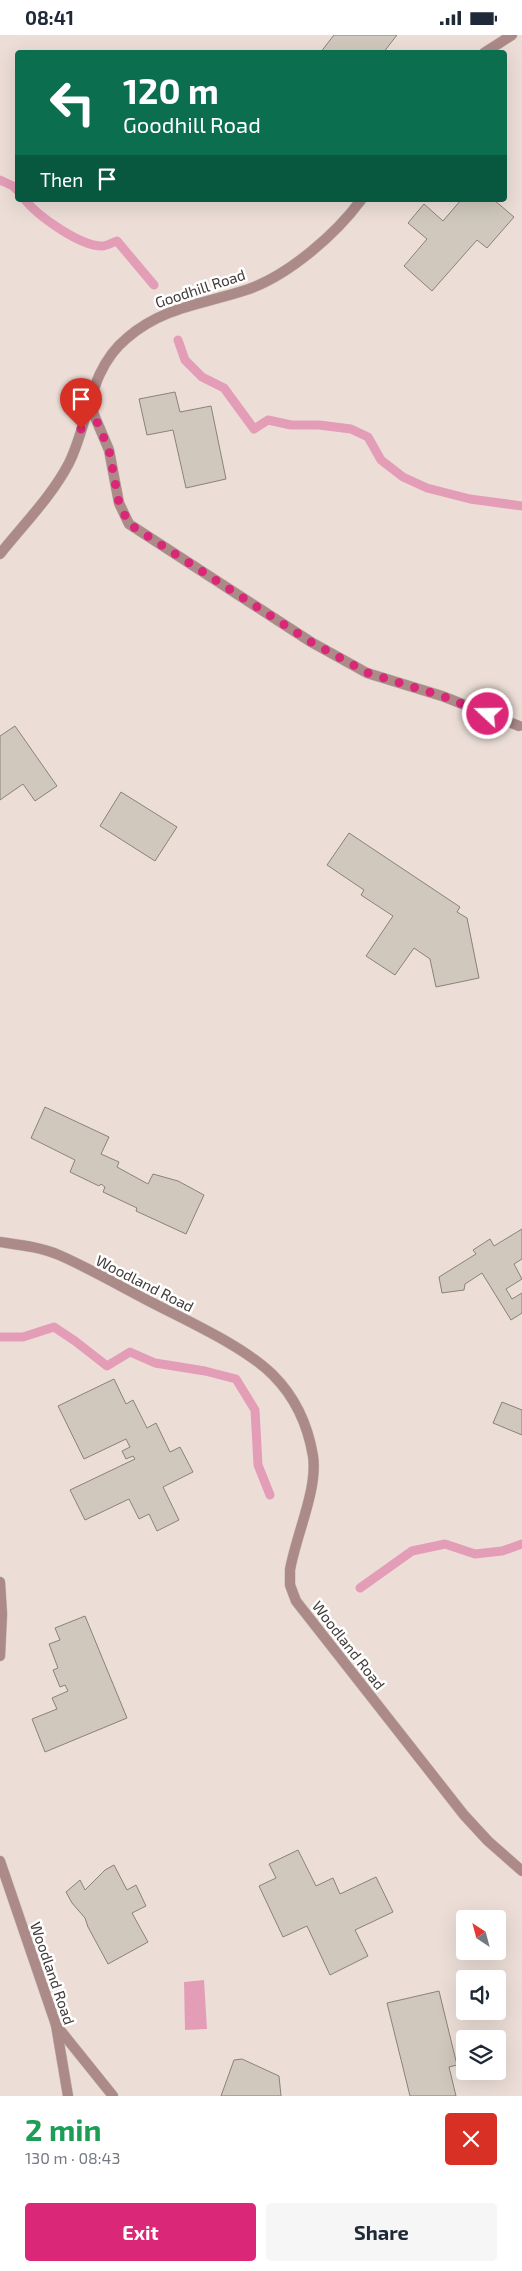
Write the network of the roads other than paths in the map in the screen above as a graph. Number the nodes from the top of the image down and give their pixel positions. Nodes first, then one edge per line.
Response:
1 (512, 35) edge
2 (489, 50) edge
3 (360, 202) edge
4 (89, 403) junction
5 (0, 554) edge
6 (519, 726) dead end
7 (0, 1242) edge
8 (0, 1581) edge
9 (0, 1656) edge
10 (0, 1861) edge
11 (522, 1871) edge
12 (56, 2025) junction
13 (68, 2096) edge
14 (113, 2096) edge

1 - 2 street
3 - 4 street, Goodhill Road
4 - 5 street, Goodhill Road
4 - 6 street
7 - 11 street, Woodland Road
8 - 9 street
10 - 12 street, Woodland Road
12 - 13 street, Woodland Road
12 - 14 street

